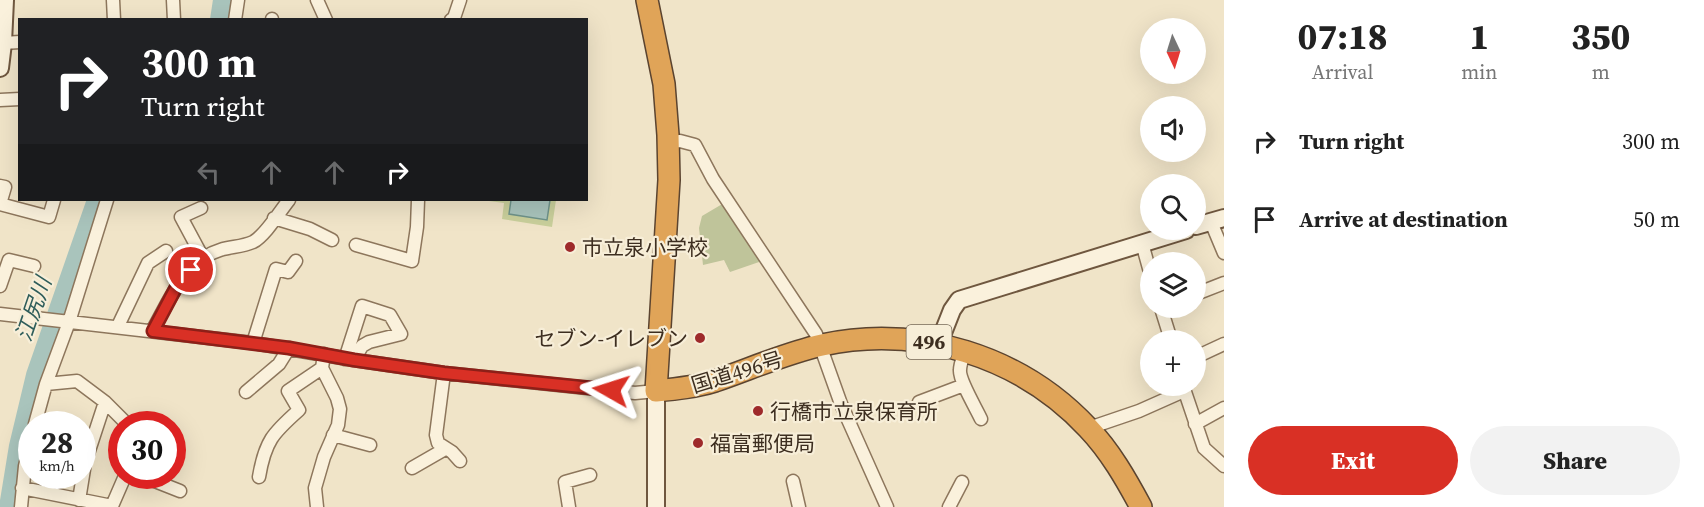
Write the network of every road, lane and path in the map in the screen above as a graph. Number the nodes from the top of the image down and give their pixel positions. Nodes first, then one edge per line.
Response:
1 (5, 0) edge
2 (113, 0) edge
3 (173, 0) edge
4 (238, 0) edge
5 (317, 0) edge
6 (460, 0) edge
7 (647, 0) edge
8 (114, 18) edge
9 (174, 18) edge
10 (235, 18) edge
11 (325, 18) edge
12 (454, 18) edge
13 (11, 43) edge
14 (0, 68) edge
15 (18, 99) edge
16 (0, 100) edge
17 (668, 142) junction
18 (0, 186) edge
19 (54, 201) edge
20 (107, 201) edge
21 (288, 201) edge
22 (418, 201) edge
23 (0, 204) edge
24 (201, 208) dead end
25 (274, 218) junction
26 (1210, 222) edge
27 (333, 240) dead end
28 (1152, 240) edge
29 (1142, 243) junction
30 (356, 245) dead end
31 (166, 251) dead end
32 (1144, 252) edge
33 (1224, 253) edge
34 (203, 258) junction
35 (297, 261) dead end
36 (34, 266) dead end
37 (1224, 283) edge
38 (0, 286) edge
39 (1206, 290) edge
40 (0, 314) edge
41 (69, 322) junction
42 (118, 327) junction
43 (153, 331) junction
44 (253, 343) junction
45 (939, 343) junction
46 (1224, 344) edge
47 (820, 345) junction
48 (289, 348) junction
49 (965, 351) junction
50 (1206, 352) edge
51 (324, 354) junction
52 (350, 360) junction
53 (322, 368) junction
54 (444, 373) junction
55 (46, 384) junction
56 (964, 385) junction
57 (656, 391) junction
58 (246, 392) dead end
59 (1168, 396) edge
60 (1186, 396) edge
61 (105, 402) junction
62 (919, 402) dead end
63 (1224, 408) edge
64 (39, 411) edge
65 (114, 411) edge
66 (981, 419) dead end
67 (1195, 424) junction
68 (1089, 428) junction
69 (333, 435) junction
70 (370, 445) dead end
71 (445, 449) junction
72 (460, 461) dead end
73 (1224, 466) edge
74 (412, 468) dead end
75 (590, 475) dead end
76 (260, 477) dead end
77 (793, 481) dead end
78 (962, 482) dead end
79 (22, 489) edge
80 (27, 489) edge
81 (119, 489) edge
82 (175, 489) edge
83 (180, 491) dead end
84 (79, 500) junction
85 (112, 506) edge
86 (21, 507) edge
87 (316, 507) edge
88 (569, 507) edge
89 (656, 507) edge
90 (799, 507) edge
91 (887, 507) edge
92 (949, 507) edge
93 (1141, 507) edge

1 - 13 street
2 - 8 street
3 - 9 street
4 - 10 street
5 - 11 street
6 - 12 street
7 - 17 highway, 国道496号
13 - 14 street
15 - 16 street
17 - 47 street
17 - 57 highway, 国道496号
18 - 23 street
19 - 23 street
20 - 41 street
21 - 25 street
22 - 30 street
24 - 34 street
25 - 27 street
25 - 34 street
26 - 33 street
28 - 29 street
29 - 32 street
29 - 45 street
31 - 42 street
34 - 43 street
35 - 44 street
36 - 38 street
37 - 39 street
40 - 41 street
41 - 42 street
41 - 55 street
42 - 43 street
43 - 44 street
44 - 48 street
45 - 47 highway, 国道496号 / 496
45 - 49 highway, 国道496号 / 496
46 - 50 street
47 - 57 highway, 国道496号 / 496
47 - 91 street
48 - 51 street
48 - 58 street
49 - 56 street
49 - 68 highway, 国道496号 / 496
51 - 52 street
51 - 53 street
52 - 52 street
52 - 54 street
53 - 69 street
53 - 76 street
54 - 57 street
54 - 71 street
55 - 61 street
55 - 64 street
56 - 62 street
56 - 66 street
57 - 89 street
59 - 68 street
60 - 67 street
61 - 65 street
61 - 84 street
63 - 67 street
67 - 73 street
68 - 93 highway, 国道496号 / 496
69 - 70 street
69 - 87 street
71 - 72 street
71 - 74 street
75 - 88 street
77 - 90 street
78 - 92 street
79 - 86 street
80 - 84 street
81 - 85 street
82 - 83 street
84 - 85 street

